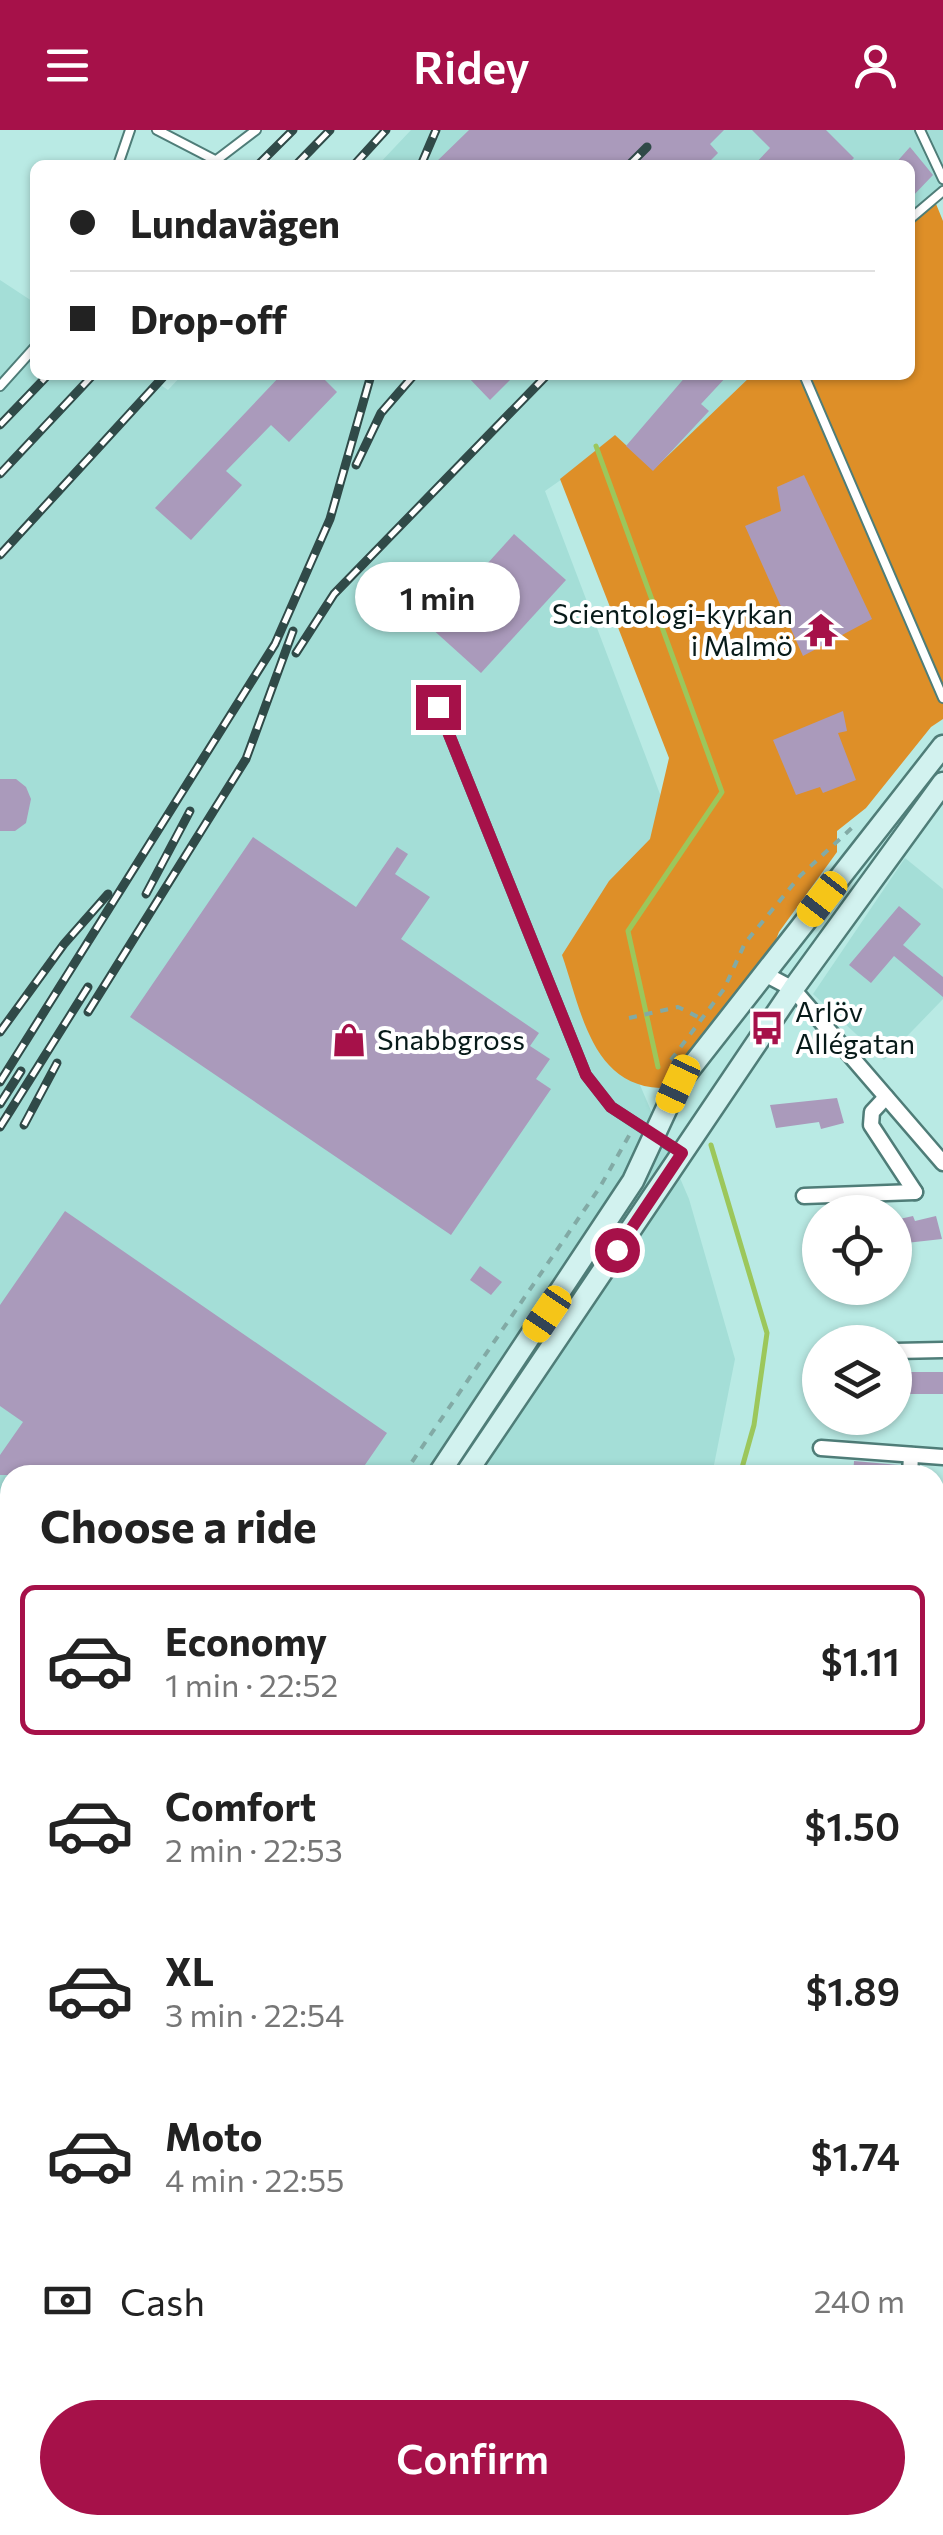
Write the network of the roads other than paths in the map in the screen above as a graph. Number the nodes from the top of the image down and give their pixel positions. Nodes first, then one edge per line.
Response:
1 (130, 130) edge
2 (157, 130) edge
3 (256, 130) edge
4 (920, 130) edge
5 (120, 160) edge
6 (207, 160) edge
7 (216, 160) edge
8 (943, 179) edge
9 (943, 191) edge
10 (915, 216) edge
11 (30, 353) edge
12 (806, 380) edge
13 (0, 386) edge
14 (943, 698) edge
15 (438, 707) dead end
16 (943, 746) edge
17 (943, 783) edge
18 (763, 974) junction
19 (793, 989) junction
20 (886, 1097) junction
21 (653, 1137) junction
22 (682, 1153) junction
23 (943, 1164) edge
24 (832, 1195) edge
25 (943, 1350) edge
26 (912, 1351) edge
27 (821, 1448) dead end
28 (911, 1455) junction
29 (943, 1457) edge
30 (445, 1465) edge
31 (472, 1465) edge
32 (910, 1465) edge

1 - 5 lane
2 - 6 lane
3 - 7 lane
4 - 8 lane
9 - 10 lane
11 - 13 lane
12 - 14 lane
15 - 21 lane
16 - 18 main road
17 - 19 main road
18 - 19 street
18 - 21 main road
19 - 20 street
19 - 22 main road
20 - 23 street
20 - 24 street
21 - 22 lane
21 - 30 main road
22 - 31 main road
25 - 26 street
27 - 28 street
28 - 29 street
28 - 32 street

